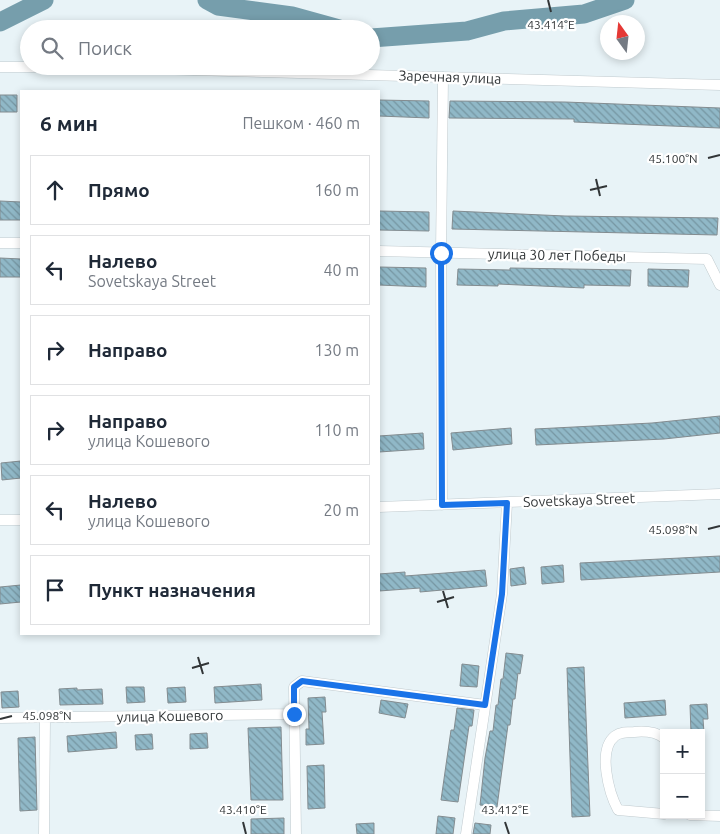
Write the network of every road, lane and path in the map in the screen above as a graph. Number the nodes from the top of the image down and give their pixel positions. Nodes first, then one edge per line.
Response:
1 (0, 67) edge
2 (20, 67) edge
3 (371, 75) edge
4 (443, 77) junction
5 (720, 86) edge
6 (0, 243) edge
7 (20, 243) edge
8 (380, 251) edge
9 (441, 253) junction
10 (720, 285) edge
11 (720, 494) edge
12 (507, 503) junction
13 (442, 505) junction
14 (380, 507) edge
15 (0, 520) edge
16 (20, 520) edge
17 (485, 705) junction
18 (294, 714) junction
19 (0, 718) edge
20 (45, 719) junction
21 (660, 735) edge
22 (660, 814) edge
23 (705, 816) edge
24 (720, 816) edge
25 (44, 834) edge
26 (296, 834) edge
27 (466, 834) edge

1 - 2 street, Заречная улица
3 - 4 street, Заречная улица
4 - 5 street, Заречная улица
4 - 9 street
6 - 7 street
8 - 9 street, улица 30 лет Победы
9 - 10 street, улица 30 лет Победы
9 - 13 street
11 - 12 street, Sovetskaya Street
12 - 13 street, Sovetskaya Street
12 - 17 street
13 - 14 street, Sovetskaya Street
15 - 16 street
17 - 18 street
17 - 27 street
18 - 20 street, улица Кошевого
18 - 26 street
19 - 20 street, улица Кошевого
20 - 25 street
21 - 22 street
23 - 24 street

